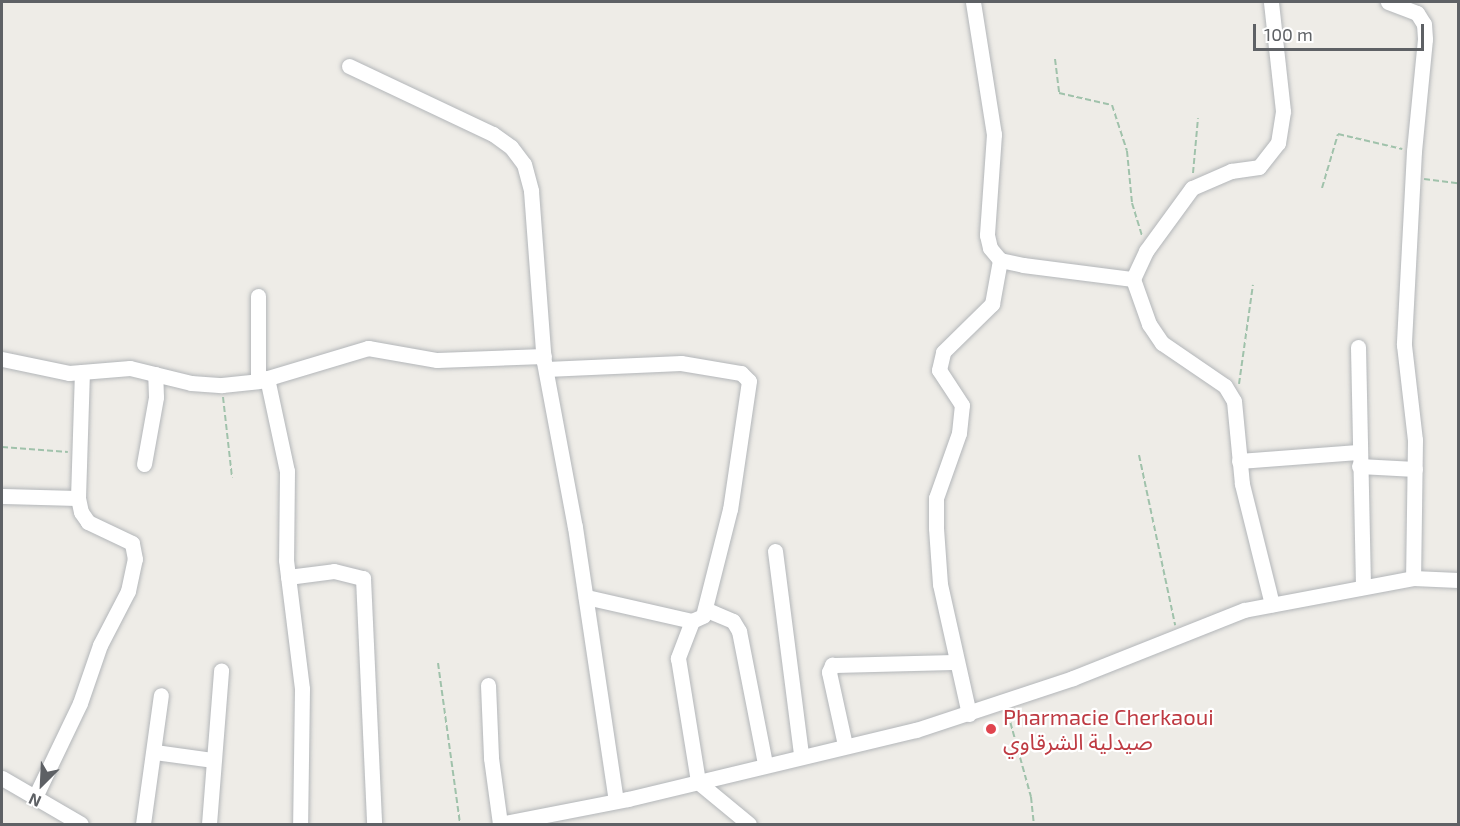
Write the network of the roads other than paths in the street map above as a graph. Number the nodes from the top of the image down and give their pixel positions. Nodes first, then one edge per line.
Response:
1 (973, 2) edge
2 (1271, 2) edge
3 (1388, 2) edge
4 (349, 66) dead end
5 (1000, 260) junction
6 (1133, 279) junction
7 (258, 296) dead end
8 (1358, 347) dead end
9 (2, 360) edge
10 (545, 362) junction
11 (82, 372) junction
12 (155, 374) junction
13 (263, 380) junction
14 (1359, 459) junction
15 (1239, 461) junction
16 (144, 464) dead end
17 (1415, 469) junction
18 (2, 496) edge
19 (78, 498) junction
20 (775, 551) dead end
21 (288, 577) junction
22 (1413, 578) junction
23 (1458, 580) edge
24 (1363, 586) junction
25 (586, 597) junction
26 (1272, 604) junction
27 (707, 610) junction
28 (692, 621) junction
29 (956, 662) junction
30 (221, 670) dead end
31 (488, 684) dead end
32 (161, 695) dead end
33 (969, 714) junction
34 (845, 745) junction
35 (155, 752) junction
36 (801, 754) junction
37 (213, 760) junction
38 (765, 764) junction
39 (2, 778) edge
40 (698, 782) junction
41 (35, 797) junction
42 (616, 800) junction
43 (75, 824) edge
44 (143, 825) edge
45 (209, 825) edge
46 (300, 825) edge
47 (374, 825) edge
48 (500, 825) edge
49 (748, 825) edge

1 - 5 street
2 - 6 street
3 - 17 street
4 - 10 street
5 - 6 street
5 - 29 street
6 - 15 street
7 - 13 street
8 - 14 street
9 - 11 street
10 - 13 street
10 - 25 street
10 - 27 street
11 - 12 street
11 - 19 street
12 - 13 street
12 - 16 street
13 - 21 street
14 - 15 street
14 - 17 street
14 - 24 street
15 - 26 street
17 - 22 street
18 - 19 street
19 - 41 street
20 - 36 street
21 - 46 street
21 - 47 street
22 - 23 street
22 - 24 street
24 - 26 street
25 - 28 street
25 - 42 street
26 - 33 street
27 - 28 street
27 - 38 street
28 - 40 street
29 - 33 street
29 - 34 street
30 - 37 street
31 - 48 street
32 - 35 street
33 - 34 street
34 - 36 street
35 - 37 street
35 - 44 street
36 - 38 street
37 - 45 street
38 - 40 street
39 - 41 street
40 - 42 street
40 - 49 street
41 - 43 street
42 - 48 street

